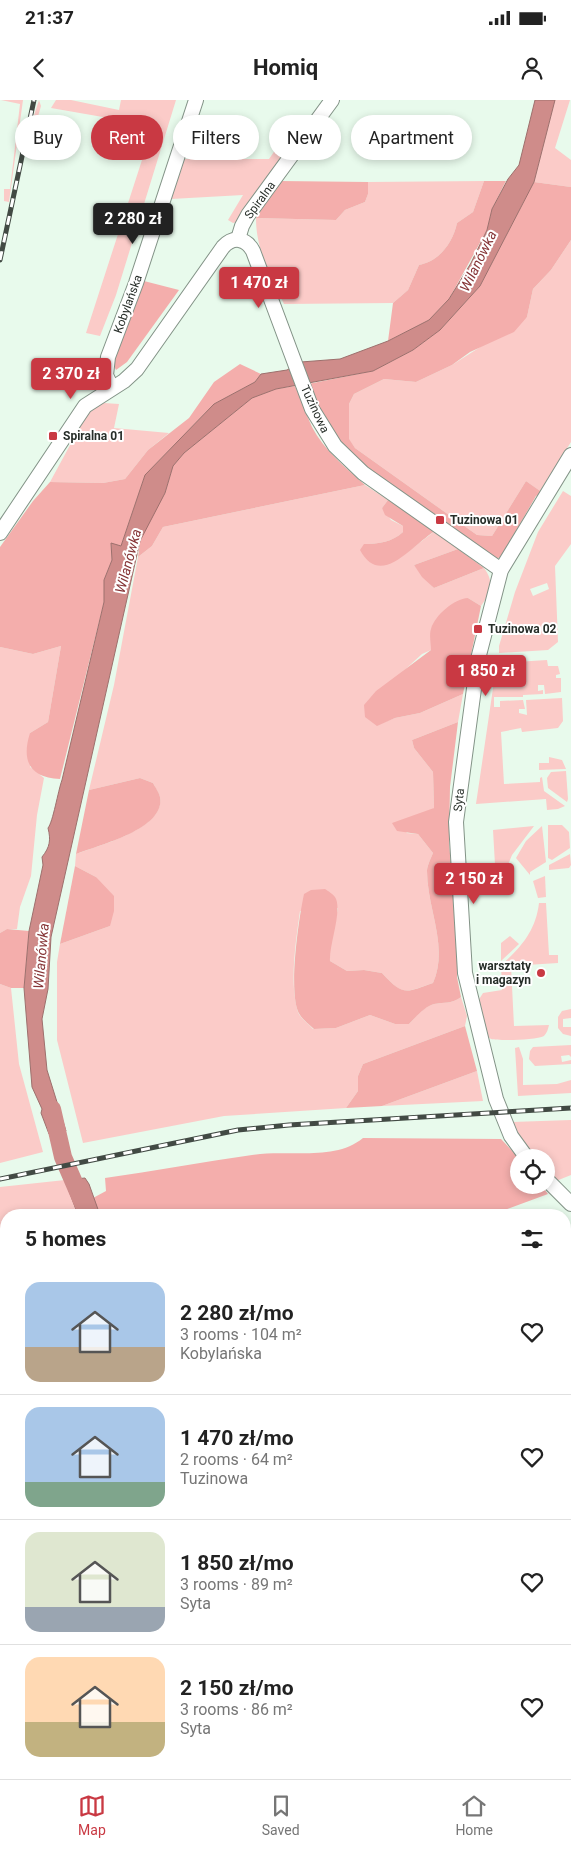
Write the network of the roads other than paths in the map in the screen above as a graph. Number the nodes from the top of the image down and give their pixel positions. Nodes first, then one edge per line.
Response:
1 (196, 100) edge
2 (332, 100) edge
3 (238, 239) junction
4 (112, 388) junction
5 (571, 455) edge
6 (0, 533) edge
7 (501, 570) junction
8 (520, 1149) edge
9 (555, 1188) edge
10 (571, 1204) edge

1 - 4 street, Kobylańska
2 - 3 street, Spiralna
3 - 4 street
3 - 7 street, Tuzinowa
4 - 6 street
5 - 7 street, Syta
7 - 8 street, Syta
9 - 10 street

